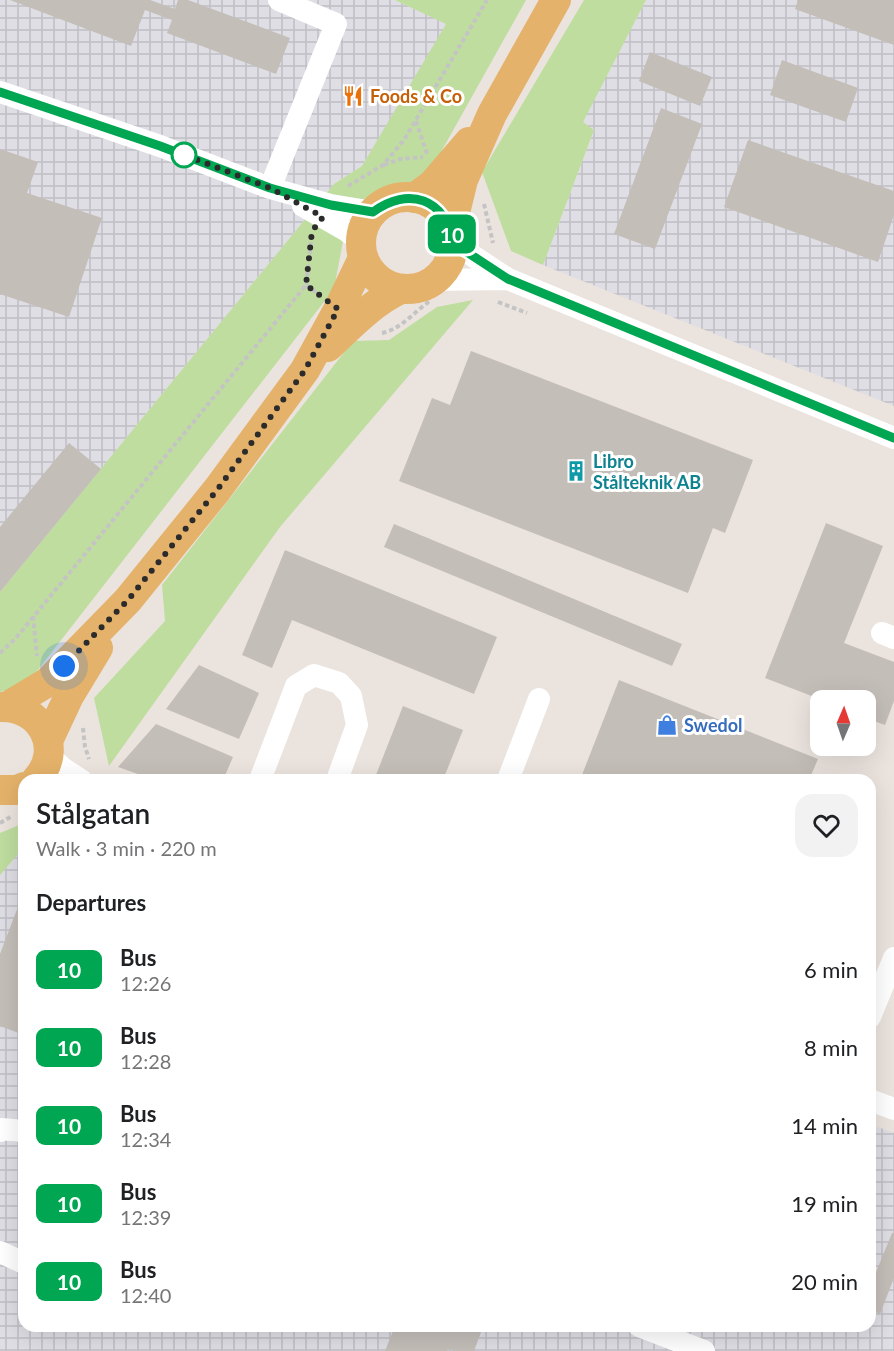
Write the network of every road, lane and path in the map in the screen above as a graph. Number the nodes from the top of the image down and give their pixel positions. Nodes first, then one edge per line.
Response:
1 (279, 0) edge
2 (487, 0) edge
3 (556, 0) edge
4 (0, 92) edge
5 (492, 114) junction
6 (416, 121) junction
7 (383, 165) junction
8 (463, 180) junction
9 (270, 188) junction
10 (414, 198) junction
11 (327, 211) junction
12 (373, 212) junction
13 (452, 236) junction
14 (362, 250) junction
15 (496, 254) dead end
16 (508, 279) junction
17 (306, 285) junction
18 (401, 289) junction
19 (435, 289) junction
20 (496, 302) dead end
21 (530, 314) dead end
22 (346, 315) junction
23 (894, 438) edge
24 (128, 600) junction
25 (33, 616) junction
26 (0, 653) edge
27 (37, 663) dead end
28 (539, 699) dead end
29 (4, 706) edge
30 (44, 759) edge
31 (72, 774) edge
32 (262, 774) edge
33 (339, 774) edge
34 (510, 774) edge
35 (894, 958) edge
36 (876, 1002) edge
37 (876, 1102) edge
38 (894, 1109) edge
39 (18, 1130) edge
40 (0, 1131) edge
41 (0, 1252) edge
42 (18, 1260) edge
43 (655, 1332) edge
44 (704, 1351) edge

1 - 9 street
2 - 6 path
3 - 5 main road
4 - 9 street
5 - 8 main road
5 - 10 main road
6 - 7 path
6 - 7 path
7 - 11 path
8 - 13 main road
8 - 15 path
9 - 11 street
10 - 12 main road
10 - 13 main road
11 - 12 street
11 - 14 street
11 - 17 path
12 - 14 main road
13 - 16 street
13 - 19 main road
14 - 18 main road
14 - 22 main road
16 - 19 street
16 - 23 street
17 - 22 path
17 - 25 path
18 - 19 main road
18 - 22 main road
19 - 22 path
20 - 21 path
22 - 24 main road
24 - 29 main road
24 - 30 main road
25 - 26 path
25 - 27 path
28 - 34 street
29 - 30 main road
30 - 31 street
32 - 33 street
35 - 36 street
37 - 38 street
39 - 40 street
41 - 42 street
43 - 44 street

